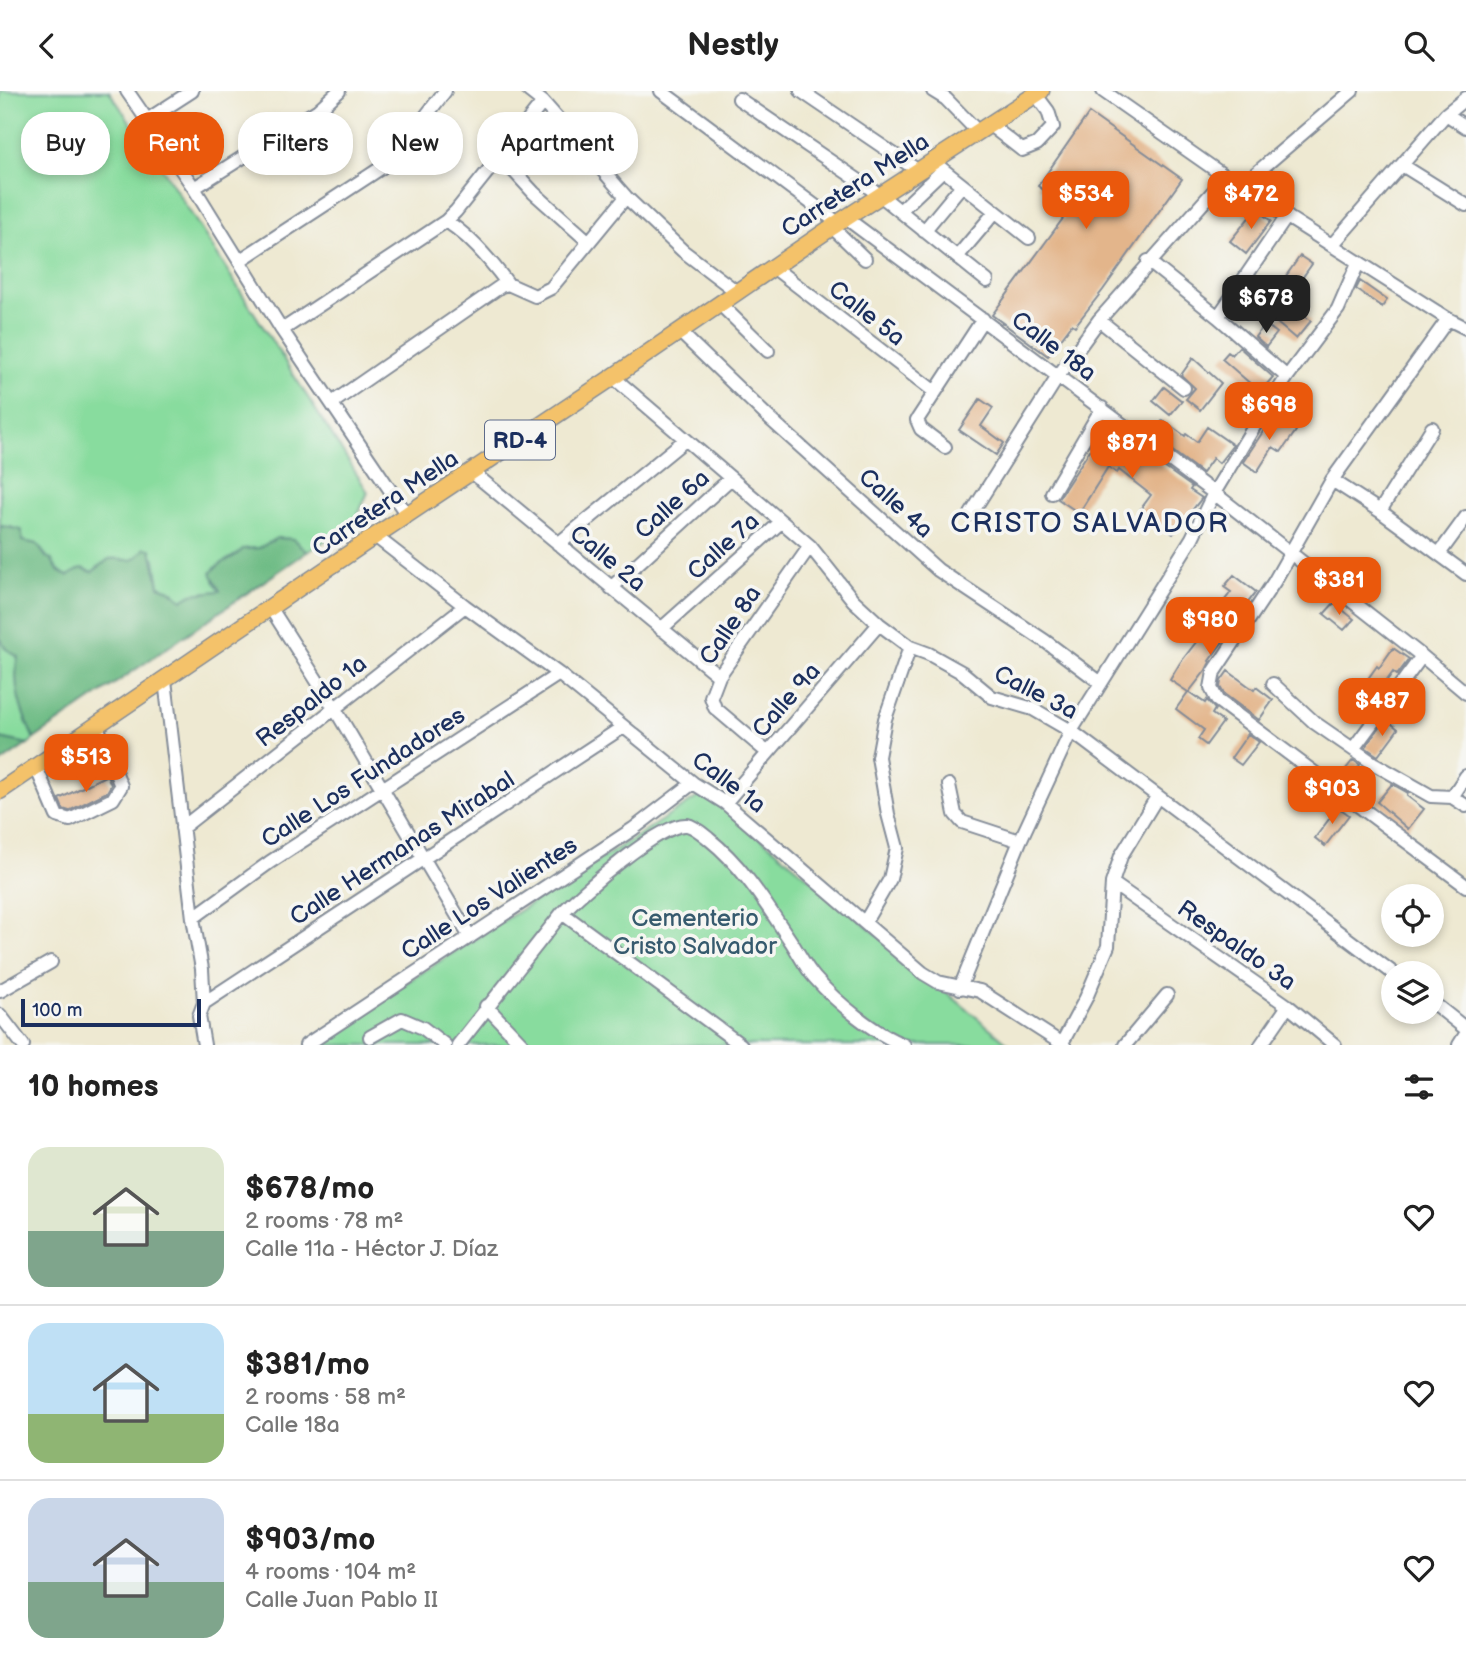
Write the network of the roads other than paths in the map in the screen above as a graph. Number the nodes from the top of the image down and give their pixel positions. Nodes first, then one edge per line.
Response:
1 (127, 91) edge
2 (192, 91) edge
3 (339, 91) edge
4 (445, 91) edge
5 (529, 91) edge
6 (661, 91) edge
7 (801, 91) edge
8 (933, 91) edge
9 (1103, 91) edge
10 (1352, 91) edge
11 (1038, 93) edge
12 (951, 95) edge
13 (676, 96) edge
14 (1466, 98) edge
15 (739, 99) dead end
16 (543, 102) junction
17 (141, 112) edge
18 (159, 112) edge
19 (535, 112) edge
20 (1446, 114) junction
21 (1466, 127) edge
22 (984, 129) junction
23 (1402, 165) junction
24 (937, 166) junction
25 (917, 170) junction
26 (185, 175) edge
27 (484, 175) edge
28 (517, 175) edge
29 (1226, 177) junction
30 (962, 185) junction
31 (1240, 187) junction
32 (194, 188) junction
33 (880, 195) junction
34 (626, 197) junction
35 (1466, 205) edge
36 (900, 211) junction
37 (995, 212) junction
38 (1287, 216) junction
39 (446, 221) junction
40 (838, 222) junction
41 (924, 231) junction
42 (1029, 238) dead end
43 (589, 242) junction
44 (1333, 244) junction
45 (957, 257) junction
46 (865, 259) dead end
47 (239, 261) junction
48 (1148, 261) junction
49 (1358, 263) junction
50 (773, 267) junction
51 (987, 281) dead end
52 (508, 284) junction
53 (737, 292) junction
54 (720, 304) junction
55 (1219, 317) junction
56 (983, 319) junction
57 (1448, 319) junction
58 (1098, 320) junction
59 (1466, 328) edge
60 (282, 330) junction
61 (680, 332) junction
62 (768, 351) dead end
63 (1059, 375) junction
64 (613, 377) junction
65 (1287, 377) junction
66 (1184, 387) dead end
67 (935, 392) junction
68 (332, 403) junction
69 (1102, 408) junction
70 (1432, 428) dead end
71 (685, 440) junction
72 (944, 447) dead end
73 (472, 472) junction
74 (730, 479) junction
75 (1332, 480) junction
76 (1052, 493) dead end
77 (1214, 493) junction
78 (1380, 511) junction
79 (971, 514) dead end
80 (407, 515) junction
81 (1466, 517) edge
82 (781, 522) junction
83 (375, 536) junction
84 (558, 544) junction
85 (810, 546) junction
86 (1290, 554) junction
87 (1439, 554) junction
88 (1466, 574) edge
89 (611, 588) junction
90 (465, 606) junction
91 (271, 607) junction
92 (879, 624) junction
93 (661, 629) junction
94 (910, 647) junction
95 (1422, 656) junction
96 (559, 674) junction
97 (719, 676) junction
98 (165, 680) junction
99 (1101, 683) junction
100 (1273, 684) dead end
101 (1466, 693) edge
102 (335, 709) junction
103 (97, 726) junction
104 (623, 727) junction
105 (1071, 731) junction
106 (1353, 749) junction
107 (768, 753) junction
108 (36, 767) junction
109 (1466, 776) edge
110 (693, 783) junction
111 (949, 785) dead end
112 (383, 789) junction
113 (0, 791) edge
114 (1157, 797) junction
115 (1452, 797) junction
116 (724, 803) junction
117 (1466, 806) edge
118 (182, 828) junction
119 (1020, 841) junction
120 (424, 859) junction
121 (1112, 883) junction
122 (1466, 886) edge
123 (562, 912) junction
124 (193, 918) junction
125 (865, 922) junction
126 (470, 937) junction
127 (51, 962) dead end
128 (1381, 964) edge
129 (960, 988) junction
130 (0, 991) edge
131 (1167, 995) dead end
132 (204, 1003) junction
133 (486, 1006) junction
134 (1287, 1006) junction
135 (1444, 1012) edge
136 (0, 1015) edge
137 (1466, 1031) edge
138 (370, 1037) dead end
139 (1063, 1044) edge
140 (23, 1045) edge
141 (204, 1045) edge
142 (306, 1045) edge
143 (444, 1045) edge
144 (458, 1045) edge
145 (523, 1045) edge
146 (741, 1045) edge
147 (904, 1045) edge
148 (1125, 1045) edge
149 (1261, 1045) edge
150 (1335, 1045) edge
151 (1459, 1045) edge

1 - 17 street
2 - 18 street
3 - 32 street
4 - 47 street
5 - 16 street
6 - 13 street
7 - 25 street
8 - 12 street
9 - 29 street
10 - 31 street
11 - 22 main road, Carretera Mella / RD-4
11 - 22 street
12 - 22 street
13 - 40 street
14 - 20 street
15 - 33 street
16 - 19 street
16 - 34 street
20 - 21 street
20 - 23 street
22 - 24 main road, Carretera Mella / RD-4
23 - 35 street
23 - 44 street
24 - 25 main road, Carretera Mella / RD-4
24 - 30 street
24 - 36 street
25 - 33 main road, Carretera Mella / RD-4
26 - 32 street
27 - 39 street
28 - 43 street
29 - 31 street
29 - 48 street
30 - 37 street
30 - 41 street
31 - 38 street
32 - 47 street
33 - 36 street
33 - 40 main road, Carretera Mella / RD-4
34 - 43 street
34 - 53 street
36 - 41 street
37 - 42 street
37 - 45 street
38 - 44 street
38 - 55 street
39 - 52 street
39 - 60 street
40 - 46 street
40 - 50 main road, Carretera Mella / RD-4
40 - 56 street, Calle 18a
41 - 45 street
43 - 52 street
44 - 49 street
45 - 51 street
47 - 60 street
48 - 55 street
48 - 58 street
49 - 57 street
49 - 65 street
50 - 53 main road, Carretera Mella / RD-4
50 - 67 street, Calle 5a
52 - 68 street
53 - 54 main road, Carretera Mella / RD-4
54 - 61 main road, Carretera Mella / RD-4
54 - 62 street
55 - 65 street
56 - 63 street, Calle 18a
56 - 67 street
57 - 59 street
57 - 75 street
58 - 63 street
58 - 66 street
60 - 68 street
61 - 64 main road, Carretera Mella / RD-4
61 - 99 street, Calle 4a
63 - 69 street, Calle 18a
63 - 79 street
64 - 71 street, Calle 3a
64 - 73 main road, Carretera Mella / RD-4
65 - 77 street
67 - 72 street
68 - 80 street
69 - 76 street
69 - 77 street, Calle 18a
70 - 78 street
71 - 74 street, Calle 3a
71 - 84 street
73 - 80 main road, Carretera Mella / RD-4
73 - 84 street, Calle 2a
74 - 82 street, Calle 3a
74 - 89 street, Calle 6a
75 - 78 street
75 - 86 street
77 - 86 street, Calle 18a
77 - 99 street
78 - 87 street
80 - 83 main road, Carretera Mella / RD-4
81 - 87 street
82 - 85 street, Calle 3a
82 - 93 street, Calle 7a
83 - 90 street, Calle 1a
83 - 91 main road, Carretera Mella / RD-4
84 - 89 street, Calle 2a
85 - 92 street, Calle 3a
85 - 97 street, Calle 8a
86 - 95 street, Calle 18a
86 - 122 street
87 - 88 street
89 - 93 street, Calle 2a
90 - 96 street, Calle 1a
90 - 102 street, Respaldo 1a
91 - 98 main road, Carretera Mella / RD-4
91 - 102 street
92 - 94 street, Calle 3a
92 - 107 street, Calle 9a
93 - 97 street, Calle 2a
94 - 105 street, Calle 3a
94 - 125 street
95 - 101 street, Calle 18a
95 - 106 street
96 - 104 street, Calle 1a
96 - 112 street, Calle Los Fundadores
97 - 107 street, Calle 8a
98 - 103 main road, Carretera Mella / RD-4
98 - 118 street
99 - 105 street
100 - 106 street
102 - 112 street
102 - 118 street, Respaldo 1a
103 - 108 main road, Carretera Mella / RD-4
103 - 108 street
104 - 110 street, Calle 1a
104 - 120 street, Calle Hermanas Mirabal
105 - 114 street, Calle 3a
105 - 119 street
106 - 115 street
107 - 116 street, Calle 9a
108 - 113 main road, Carretera Mella / RD-4
109 - 115 street
110 - 116 street, Calle 1a
110 - 126 street, Calle Los Valientes
111 - 119 street
112 - 120 street
112 - 124 street, Calle Los Fundadores
114 - 121 street
114 - 128 street, Calle 3a
115 - 117 street
116 - 125 street, Calle 1a
118 - 124 street
119 - 129 street
120 - 126 street
120 - 132 street, Calle Hermanas Mirabal
121 - 134 street, Respaldo 3a
121 - 139 street
123 - 133 street
123 - 146 street
123 - 147 street
124 - 132 street
125 - 129 street, Calle 1a
126 - 142 street, Calle Los Valientes
127 - 130 street
129 - 139 street, Calle 1a
131 - 148 street
132 - 141 street
133 - 144 street
133 - 145 street
134 - 149 street
134 - 150 street, Respaldo 3a
135 - 137 street
136 - 140 street
137 - 151 street
138 - 143 street

